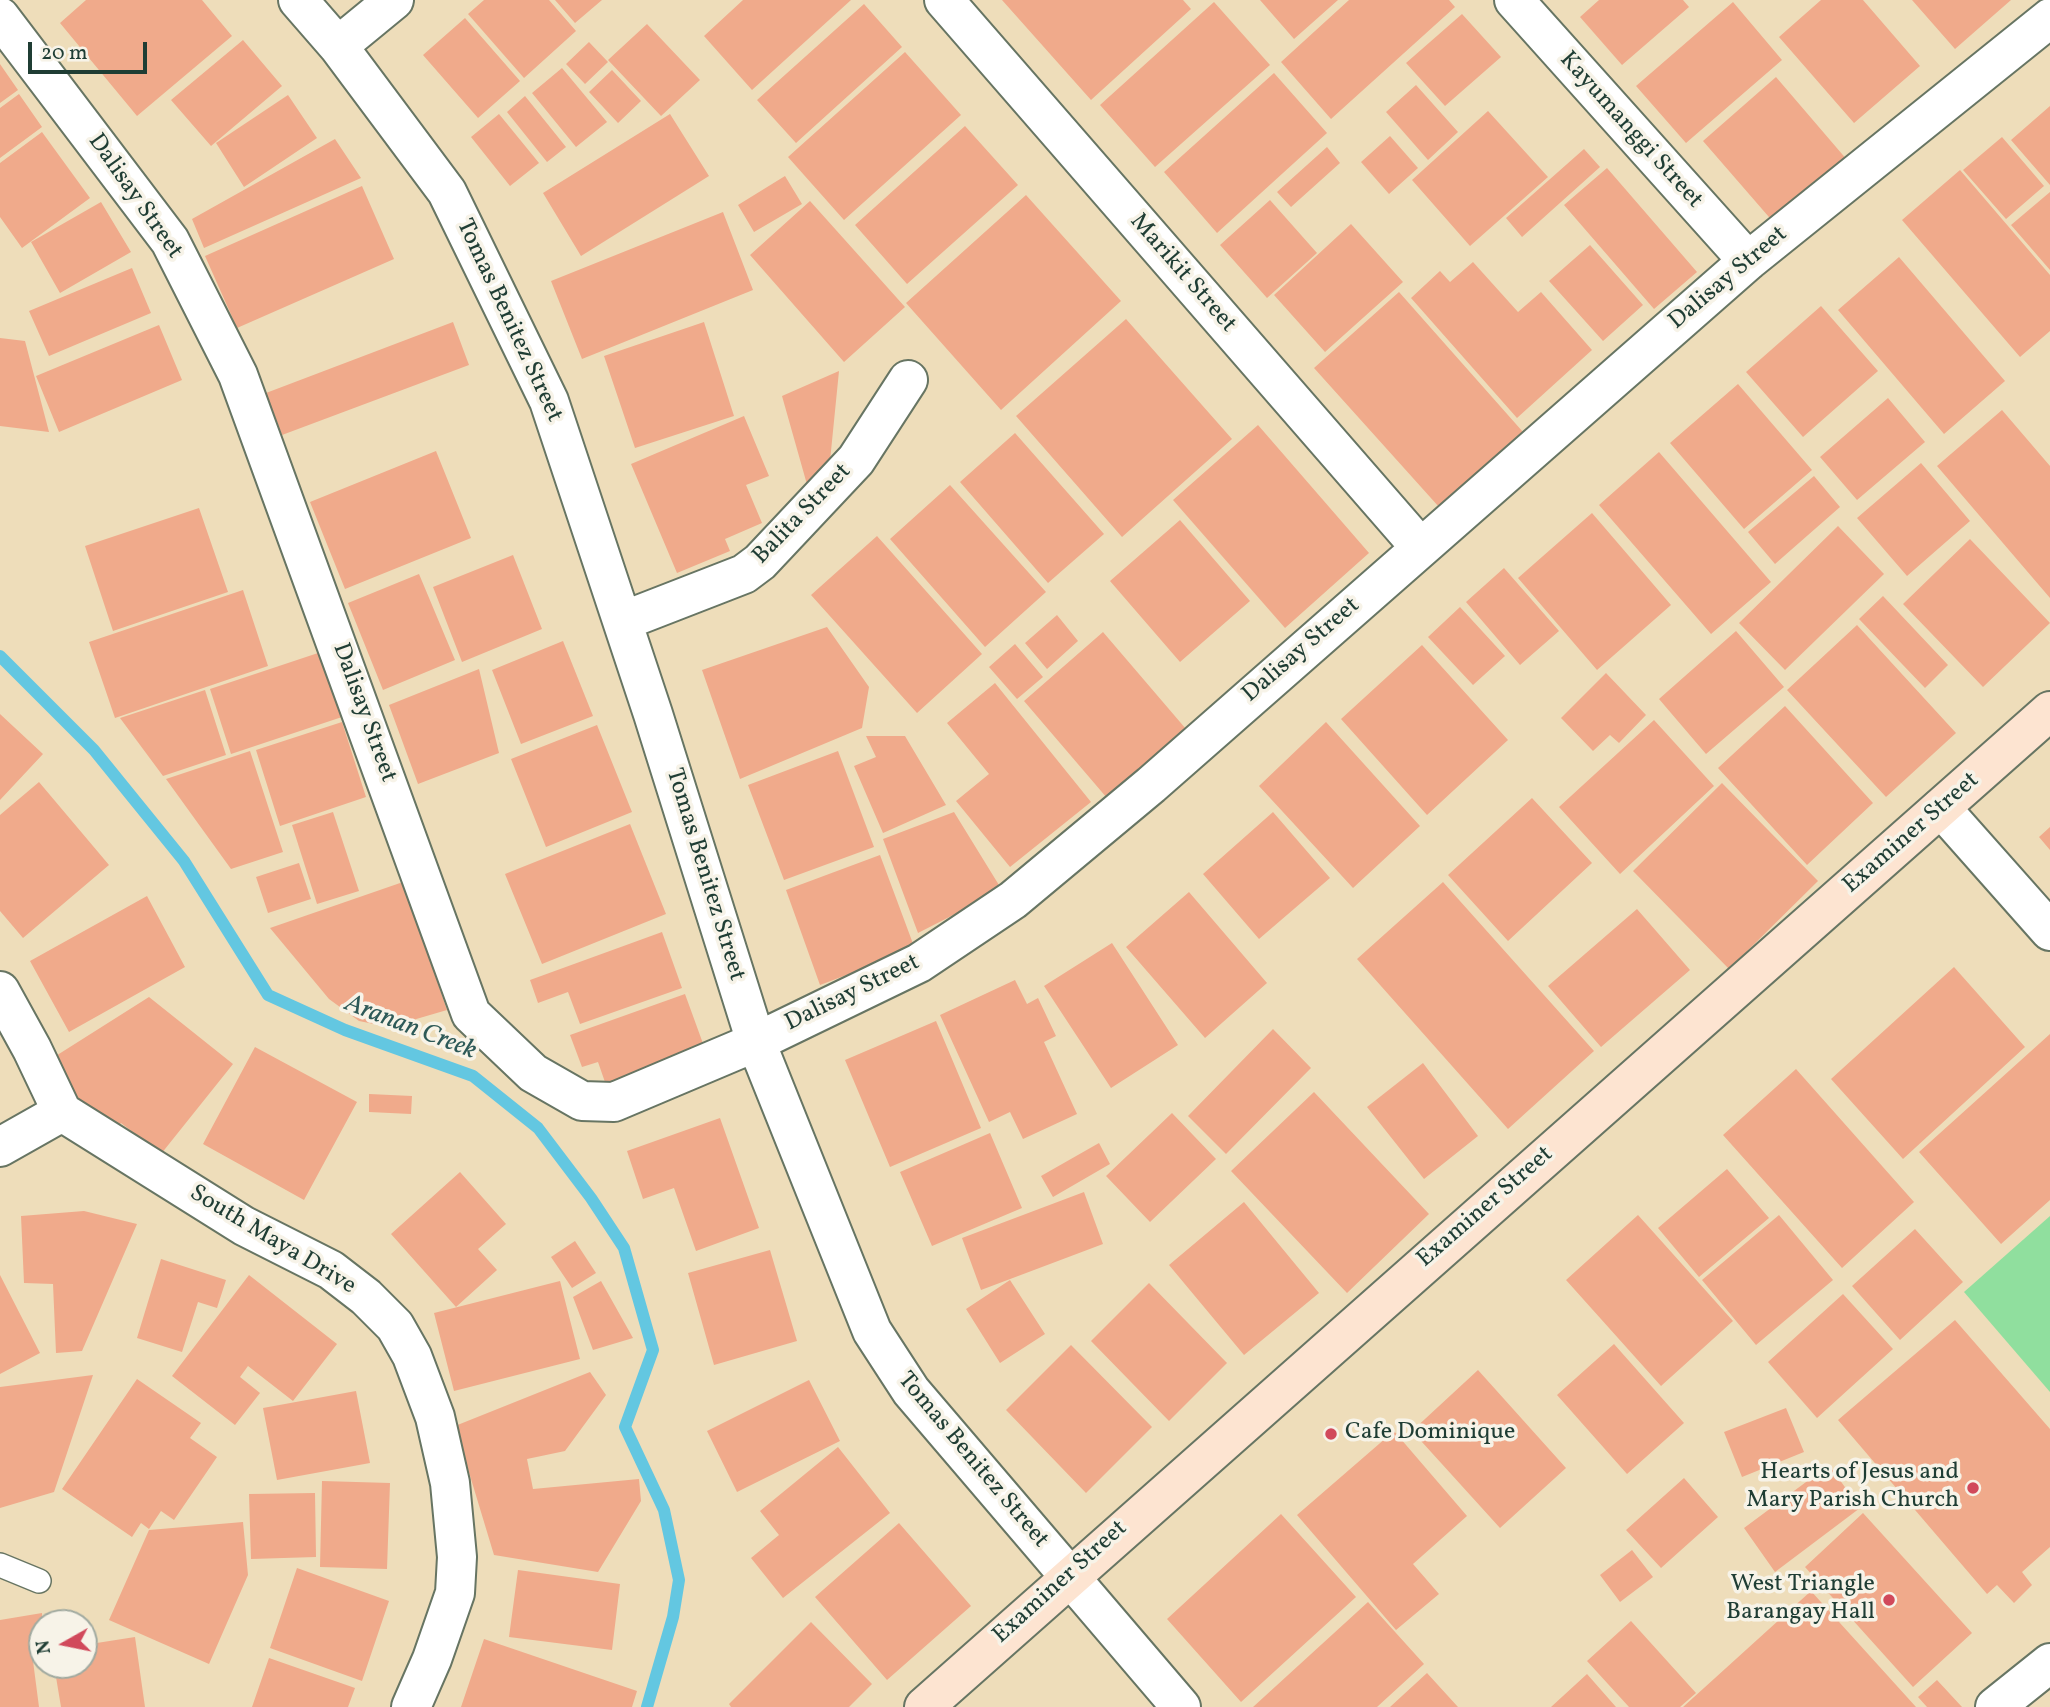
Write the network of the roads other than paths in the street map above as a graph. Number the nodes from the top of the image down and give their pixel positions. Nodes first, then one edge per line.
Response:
1 (298, 0) edge
2 (394, 0) edge
3 (944, 0) edge
4 (1514, 0) edge
5 (0, 17) edge
6 (2050, 18) edge
7 (338, 46) junction
8 (1748, 261) junction
9 (908, 380) dead end
10 (1420, 547) junction
11 (623, 621) junction
12 (2050, 711) edge
13 (1941, 808) junction
14 (2050, 931) edge
15 (0, 991) edge
16 (756, 1042) junction
17 (62, 1112) junction
18 (0, 1147) edge
19 (0, 1565) edge
20 (1069, 1577) junction
21 (39, 1581) dead end
22 (2050, 1662) edge
23 (411, 1707) edge
24 (924, 1707) edge
25 (1181, 1707) edge
26 (1995, 1707) edge

1 - 7 street, Tomas Benitez Street
2 - 7 street
3 - 10 street, Marikit Street
4 - 8 street, Kayumanggi Street
5 - 16 street, Dalisay Street
6 - 8 street, Dalisay Street
7 - 11 street, Tomas Benitez Street
8 - 10 street, Dalisay Street
9 - 11 street, Balita Street
10 - 16 street, Dalisay Street
11 - 16 street, Tomas Benitez Street
12 - 13 street, Examiner Street
13 - 14 street
13 - 20 street, Examiner Street
15 - 17 street
16 - 20 street, Tomas Benitez Street
17 - 18 street
17 - 23 street, South Maya Drive
19 - 21 lane
20 - 24 street, Examiner Street
20 - 25 street, Tomas Benitez Street
22 - 26 street

